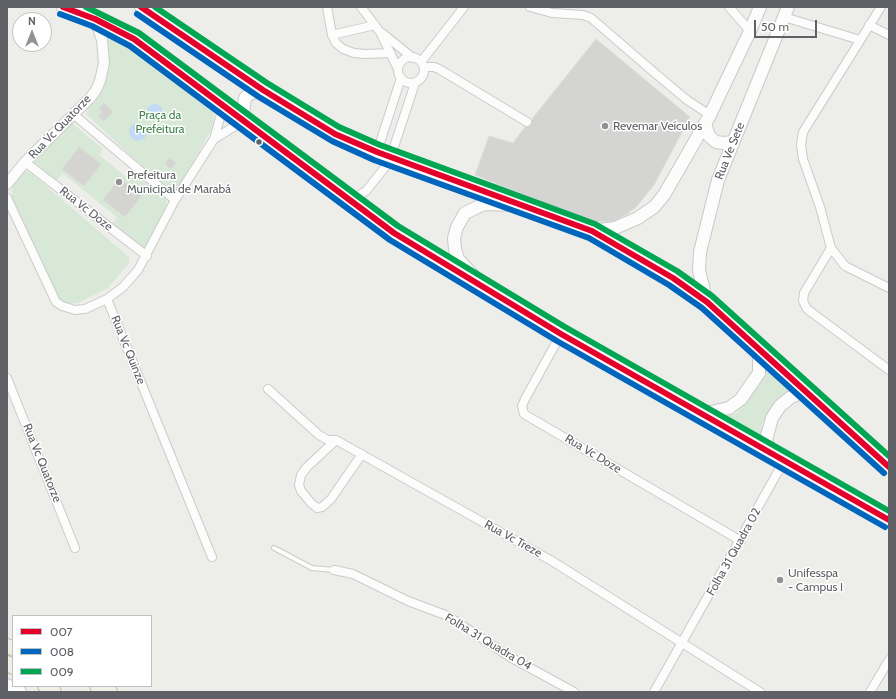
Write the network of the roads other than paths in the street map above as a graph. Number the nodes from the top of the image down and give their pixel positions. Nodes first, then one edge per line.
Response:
1 (63, 7) edge
2 (141, 7) edge
3 (328, 7) edge
4 (361, 7) edge
5 (464, 7) edge
6 (530, 7) edge
7 (729, 7) edge
8 (760, 7) edge
9 (881, 7) edge
10 (786, 12) edge
11 (96, 19) junction
12 (869, 25) junction
13 (377, 29) junction
14 (750, 31) junction
15 (332, 35) junction
16 (889, 35) edge
17 (860, 40) junction
18 (390, 53) junction
19 (413, 58) junction
20 (422, 65) junction
21 (398, 69) junction
22 (401, 78) junction
23 (415, 83) junction
24 (263, 90) junction
25 (220, 102) junction
26 (72, 114) junction
27 (707, 119) junction
28 (246, 122) junction
29 (527, 122) dead end
30 (214, 139) junction
31 (733, 142) junction
32 (377, 152) junction
33 (391, 156) junction
34 (25, 162) junction
35 (7, 184) edge
36 (7, 198) edge
37 (175, 200) junction
38 (350, 201) junction
39 (524, 205) junction
40 (592, 231) junction
41 (830, 248) junction
42 (147, 256) junction
43 (486, 288) junction
44 (889, 288) edge
45 (107, 299) junction
46 (706, 302) junction
47 (562, 334) junction
48 (759, 348) junction
49 (889, 370) edge
50 (7, 378) edge
51 (268, 389) dead end
52 (807, 391) junction
53 (702, 414) junction
54 (336, 440) junction
55 (769, 452) junction
56 (362, 454) junction
57 (784, 461) junction
58 (889, 467) edge
59 (889, 520) edge
60 (741, 541) junction
61 (75, 548) dead end
62 (274, 548) dead end
63 (212, 557) dead end
64 (334, 570) joint
65 (682, 644) junction
66 (889, 660) edge
67 (7, 685) edge
68 (99, 687) edge
69 (20, 692) edge
70 (110, 692) edge
71 (574, 692) edge
72 (654, 692) edge
73 (760, 692) edge
74 (870, 692) edge

1 - 11 main road
2 - 24 main road
3 - 15 street
4 - 13 street
5 - 20 street
6 - 27 street
7 - 14 street
8 - 14 main road
9 - 12 street
10 - 17 street
10 - 31 main road, Rua Ve Sete
11 - 25 main road
11 - 26 street, Rua Vc Quatorze
12 - 16 street
12 - 17 street
13 - 15 street
13 - 18 street
13 - 19 street
14 - 27 main road
15 - 18 street
17 - 41 street
18 - 21 street
19 - 20 street
19 - 21 street
20 - 23 street
20 - 29 street
21 - 22 street
22 - 23 street
22 - 32 street
23 - 33 street
24 - 28 main road
24 - 32 main road
25 - 28 main road
25 - 30 street
26 - 34 street, Rua Vc Quatorze
26 - 37 street
27 - 31 main road
27 - 40 main road
28 - 30 street
28 - 38 main road
30 - 37 street
31 - 46 main road, Rua Ve Sete
32 - 33 main road
33 - 38 street
33 - 39 main road
34 - 35 street, Rua Vc Quatorze
34 - 42 street, Rua Vc Doze
36 - 45 street
37 - 42 street
38 - 43 main road
39 - 40 main road
39 - 43 main road
40 - 46 main road
41 - 44 street
41 - 49 street
42 - 45 street
43 - 47 main road
45 - 63 street, Rua Vc Quinze
46 - 48 main road
47 - 53 main road
47 - 60 street, Rua Vc Doze
48 - 52 main road
48 - 53 main road
50 - 61 street, Rua Vc Quatorze
51 - 54 street, Rua Vc Treze
52 - 55 main road
52 - 58 main road
53 - 55 main road
54 - 56 street, Rua Vc Treze
54 - 56 street
55 - 57 main road
56 - 65 street, Rua Vc Treze
57 - 59 main road
57 - 60 street, Folha 31 Quadra 02
60 - 65 street, Folha 31 Quadra 02
62 - 64 lane
64 - 71 street, Folha 31 Quadra 04
65 - 72 street, Folha 31 Quadra 02
65 - 73 street, Rua Vc Treze
66 - 74 street
67 - 69 main road
68 - 70 highway

